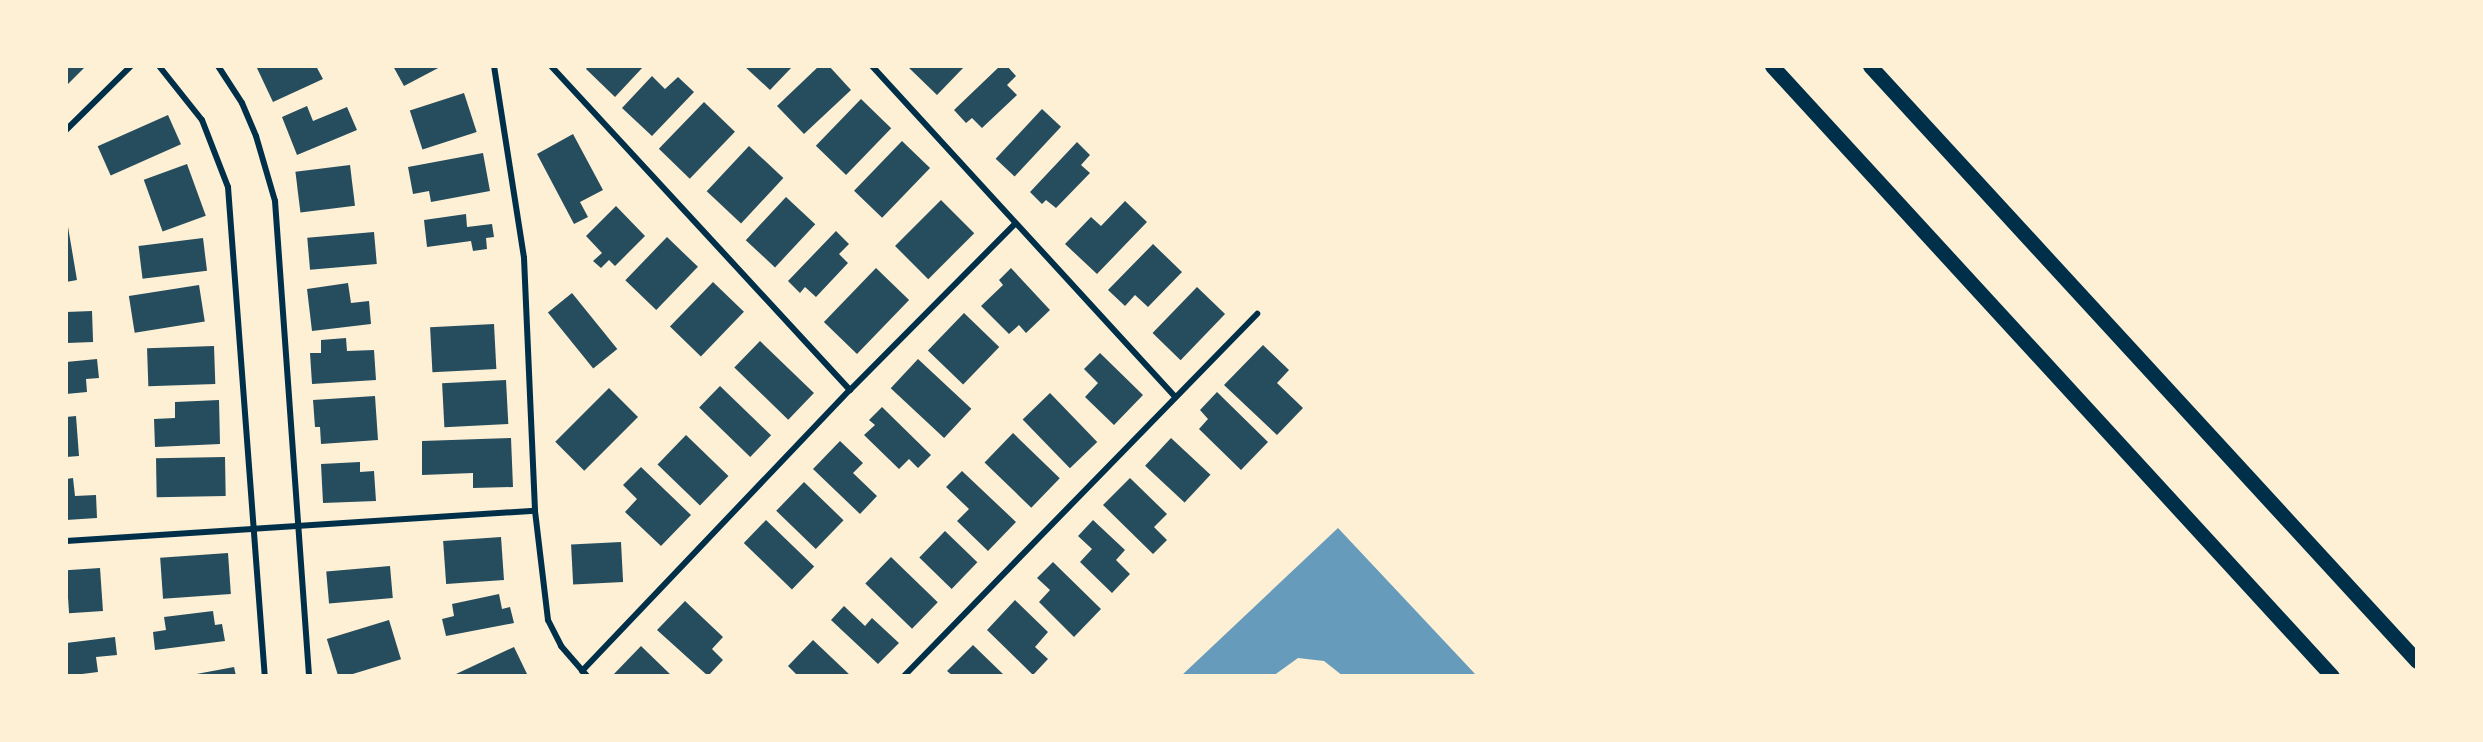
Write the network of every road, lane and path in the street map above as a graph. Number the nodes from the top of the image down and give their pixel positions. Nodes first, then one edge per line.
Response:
1 (131, 66) edge
2 (159, 66) edge
3 (218, 66) edge
4 (494, 66) edge
5 (551, 66) edge
6 (872, 66) edge
7 (1772, 66) edge
8 (1870, 66) edge
9 (66, 130) edge
10 (1014, 225) junction
11 (1257, 314) dead end
12 (850, 390) junction
13 (1174, 395) junction
14 (536, 511) junction
15 (300, 525) junction
16 (256, 528) junction
17 (66, 541) edge
18 (2379, 620) junction
19 (2417, 661) edge
20 (2417, 670) edge
21 (585, 673) edge
22 (265, 676) edge
23 (309, 676) edge
24 (904, 676) edge
25 (2332, 676) edge

1 - 9 street
2 - 16 street
3 - 15 street
4 - 14 street
5 - 12 street
6 - 10 street
7 - 25 main road
8 - 18 main road
10 - 12 street
10 - 13 street
11 - 13 street
12 - 21 street
13 - 24 street
14 - 15 street
14 - 21 street
15 - 16 street
15 - 23 street
16 - 17 street
16 - 22 street
18 - 19 main road
18 - 20 main road

